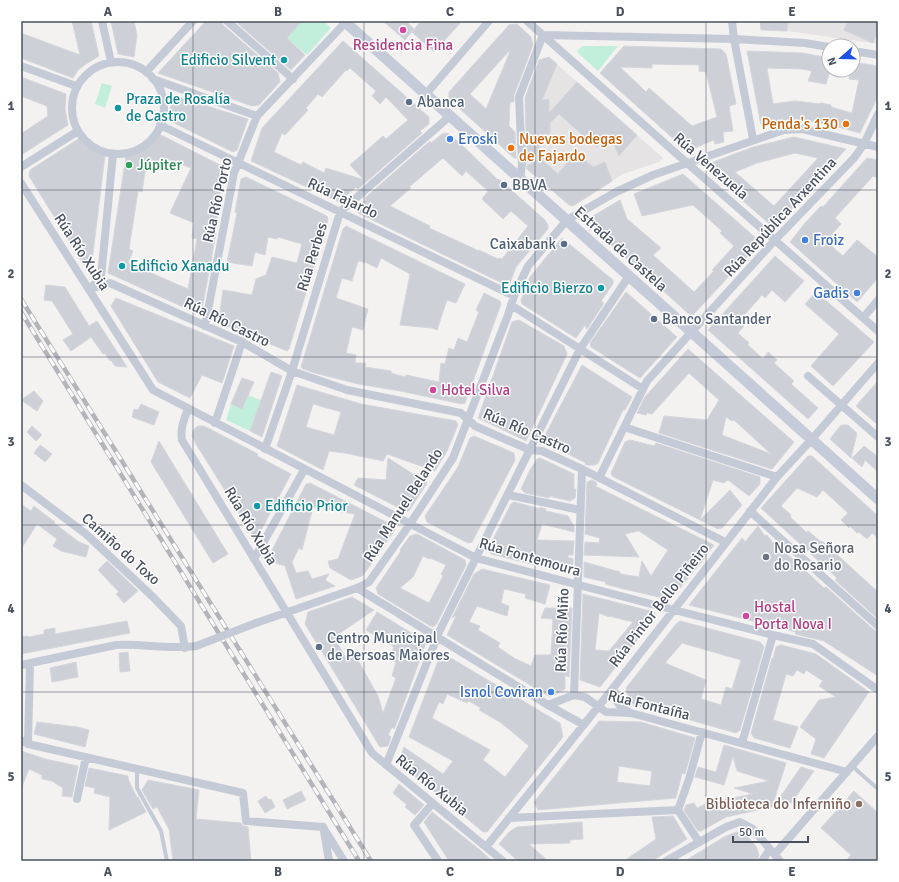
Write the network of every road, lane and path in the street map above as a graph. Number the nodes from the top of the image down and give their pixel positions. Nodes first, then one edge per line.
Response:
1 (102, 21) edge
2 (193, 21) edge
3 (227, 21) edge
4 (489, 21) edge
5 (527, 21) edge
6 (732, 21) edge
7 (345, 22) edge
8 (543, 35) junction
9 (734, 40) junction
10 (821, 46) edge
11 (861, 52) edge
12 (878, 55) edge
13 (111, 62) junction
14 (21, 66) edge
15 (146, 72) junction
16 (153, 79) junction
17 (293, 79) junction
18 (76, 86) junction
19 (426, 94) junction
20 (878, 114) edge
21 (257, 116) junction
22 (450, 116) junction
23 (160, 125) junction
24 (78, 131) junction
25 (753, 139) junction
26 (864, 144) junction
27 (878, 147) edge
28 (112, 154) junction
29 (686, 163) junction
30 (238, 164) junction
31 (21, 167) edge
32 (520, 178) junction
33 (21, 183) edge
34 (340, 212) junction
35 (567, 220) junction
36 (775, 240) junction
37 (629, 276) junction
38 (90, 290) junction
39 (514, 296) junction
40 (878, 300) edge
41 (512, 305) junction
42 (863, 318) junction
43 (206, 326) junction
44 (878, 331) edge
45 (692, 332) junction
46 (242, 342) junction
47 (580, 349) junction
48 (878, 363) edge
49 (292, 371) junction
50 (808, 376) dead end
51 (643, 388) junction
52 (841, 405) junction
53 (188, 409) junction
54 (467, 419) junction
55 (215, 423) junction
56 (624, 427) junction
57 (878, 437) edge
58 (812, 439) junction
59 (265, 449) junction
60 (530, 450) junction
61 (582, 469) junction
62 (304, 470) junction
63 (777, 477) junction
64 (599, 478) junction
65 (21, 485) edge
66 (508, 495) junction
67 (878, 499) edge
68 (580, 510) junction
69 (750, 511) junction
70 (410, 524) junction
71 (725, 542) junction
72 (476, 558) junction
73 (254, 559) junction
74 (577, 584) junction
75 (356, 588) junction
76 (674, 610) junction
77 (286, 613) junction
78 (878, 626) edge
79 (773, 635) junction
80 (436, 637) junction
81 (185, 648) junction
82 (30, 663) junction
83 (21, 665) edge
84 (614, 687) junction
85 (878, 690) edge
86 (574, 695) junction
87 (548, 705) junction
88 (598, 707) junction
89 (630, 713) junction
90 (584, 725) junction
91 (702, 732) junction
92 (878, 736) edge
93 (25, 742) edge
94 (742, 743) junction
95 (86, 757) junction
96 (386, 765) junction
97 (137, 769) junction
98 (849, 769) junction
99 (878, 789) edge
100 (77, 799) dead end
101 (433, 803) junction
102 (678, 810) junction
103 (509, 818) junction
104 (323, 827) junction
105 (699, 842) junction
106 (486, 847) junction
107 (775, 855) edge
108 (167, 861) edge
109 (329, 861) edge
110 (344, 861) edge
111 (438, 861) edge
112 (502, 861) edge
113 (666, 861) edge
114 (762, 861) edge

1 - 13 street
2 - 15 street
3 - 17 street
4 - 19 street
5 - 8 street, Rúa Venezuela
6 - 9 street
7 - 17 street, Rúa Río Porto
7 - 19 main road, Estrada de Castela
8 - 9 street
8 - 29 street, Rúa Venezuela
8 - 32 street
9 - 10 street
9 - 25 street
11 - 12 street
13 - 15 street
13 - 18 street
14 - 18 street
15 - 16 street
16 - 21 street
16 - 23 street
17 - 21 street, Rúa Río Porto
18 - 24 street
19 - 22 main road, Estrada de Castela
20 - 26 street, Rúa República Arxentina
21 - 30 street, Rúa Río Porto
22 - 32 main road, Estrada de Castela
22 - 34 street, Rúa Perbes
23 - 28 street
23 - 30 street, Rúa Fajardo
24 - 28 street
24 - 31 street
25 - 26 street, Rúa Manuel Belando
25 - 29 street, Rúa Manuel Belando
26 - 27 street, Rúa Manuel Belando
26 - 36 street, Rúa República Arxentina
28 - 38 street
29 - 35 street, Rúa Manuel Belando
29 - 36 street, Rúa Venezuela
30 - 34 street, Rúa Fajardo
30 - 43 street, Rúa Río Porto
32 - 35 main road, Estrada de Castela
33 - 38 street, Rúa Río Xubia
34 - 39 street, Rúa Fajardo
34 - 49 street, Rúa Perbes
35 - 37 main road, Estrada de Castela
35 - 39 street, Rúa Manuel Belando
36 - 42 street, Rúa Venezuela
36 - 45 street, Rúa República Arxentina
37 - 45 main road, Estrada de Castela
37 - 47 street
38 - 43 street, Rúa Río Castro
38 - 53 street, Rúa Río Xubia
39 - 41 street, Rúa Manuel Belando
40 - 42 street
41 - 47 street
41 - 54 street, Rúa Manuel Belando
42 - 44 street, Rúa Venezuela
43 - 46 street, Rúa Río Castro
45 - 51 street, Rúa República Arxentina
45 - 58 main road, Estrada de Castela
46 - 49 street, Rúa Río Castro
46 - 55 street
47 - 51 street
47 - 60 street
48 - 52 street, Rúa Pintor Bello Piñeiro
49 - 54 street, Rúa Río Castro
49 - 59 street, Rúa Perbes
50 - 52 street
51 - 56 street, Rúa República Arxentina
52 - 57 street
52 - 58 street, Rúa Pintor Bello Piñeiro
53 - 55 street, Rúa Fontemoura
53 - 73 street, Rúa Río Xubia
54 - 60 street, Rúa Río Castro
54 - 70 street, Rúa Manuel Belando
55 - 59 street, Rúa Fontemoura
56 - 63 street
56 - 64 street, Rúa República Arxentina
58 - 63 street, Rúa Pintor Bello Piñeiro
58 - 67 main road, Estrada de Castela
59 - 62 street, Rúa Fontemoura
60 - 61 street, Rúa Río Castro
60 - 66 street
61 - 64 street, Rúa Río Castro
61 - 68 street, Rúa Río Miño
62 - 70 street, Rúa Fontemoura
62 - 73 street
63 - 69 street, Rúa Pintor Bello Piñeiro
64 - 71 street, Rúa Río Castro
65 - 81 street, Camiño do Toxo
66 - 68 street
66 - 72 street
68 - 74 street, Rúa Río Miño
69 - 71 street, Rúa Pintor Bello Piñeiro
69 - 78 street
70 - 72 street, Rúa Fontemoura
70 - 75 street, Rúa Manuel Belando
71 - 76 street, Rúa Pintor Bello Piñeiro
72 - 74 street, Rúa Fontemoura
72 - 80 street
73 - 77 street, Rúa Río Xubia
74 - 76 street, Rúa Fontemoura
74 - 86 street, Rúa Río Miño
75 - 77 street, Rúa Manuel Belando
75 - 80 street
76 - 79 street, Rúa Fontemoura
76 - 84 street, Rúa Pintor Bello Piñeiro
77 - 81 street, Rúa Manuel Belando, bridge
77 - 96 street, Rúa Río Xubia
79 - 85 street, Rúa Fontemoura
79 - 94 street
80 - 87 street
80 - 96 street
81 - 82 street, Rúa Manuel Belando
82 - 83 street, Rúa Manuel Belando
82 - 93 street
84 - 88 street, Rúa Pintor Bello Piñeiro
84 - 89 street
86 - 87 street
86 - 88 street, Rúa Fontaíña
87 - 90 street
88 - 89 street, Rúa Fontaíña
88 - 90 street, Rúa Pintor Bello Piñeiro
89 - 91 street, Rúa Fontaíña
90 - 103 street, Rúa Pintor Bello Piñeiro
91 - 94 street, Rúa Fontaíña
91 - 102 street
92 - 98 street
93 - 95 street
94 - 98 street, Rúa Fontaíña
95 - 97 street
95 - 100 street
96 - 101 street, Rúa Río Xubia
97 - 104 street
97 - 108 lane
98 - 99 lane
98 - 107 street
101 - 106 street, Rúa Río Xubia
101 - 111 street
102 - 103 street
102 - 105 street
103 - 106 street, Rúa Pintor Bello Piñeiro
104 - 109 street
104 - 110 street
105 - 107 street
105 - 113 street
106 - 112 street, Rúa Río Xubia
107 - 114 street

